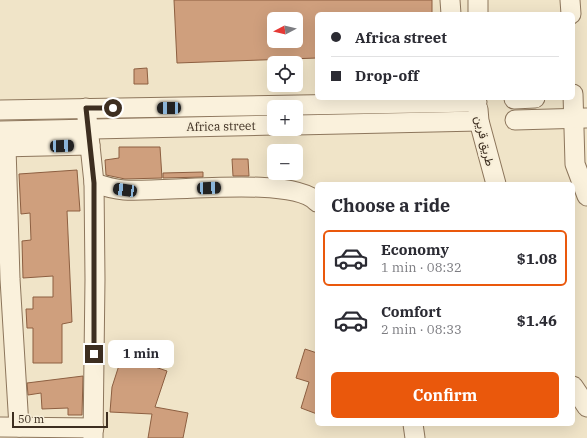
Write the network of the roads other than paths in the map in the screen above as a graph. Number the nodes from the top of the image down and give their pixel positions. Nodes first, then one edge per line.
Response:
1 (450, 0) edge
2 (478, 0) edge
3 (570, 0) edge
4 (451, 12) edge
5 (478, 12) edge
6 (571, 12) edge
7 (575, 97) edge
8 (587, 97) edge
9 (455, 100) edge
10 (477, 100) edge
11 (574, 100) edge
12 (86, 108) junction
13 (0, 110) edge
14 (580, 118) edge
15 (515, 120) dead end
16 (456, 121) junction
17 (479, 121) junction
18 (267, 125) edge
19 (303, 125) edge
20 (89, 137) junction
21 (2, 142) edge
22 (495, 182) edge
23 (94, 183) junction
24 (587, 196) edge
25 (315, 201) edge
26 (575, 389) edge
27 (587, 407) edge
28 (0, 426) edge
29 (413, 426) edge
30 (19, 427) junction
31 (94, 433) edge
32 (415, 438) edge

1 - 4 street
2 - 5 street
3 - 6 street
7 - 8 street
9 - 10 street, Africa street
9 - 12 street, Africa street
9 - 16 street
10 - 17 street, طريق قرين
11 - 14 street
12 - 13 street, Africa street
12 - 20 street
14 - 15 street
14 - 24 street
16 - 17 street
16 - 19 street
17 - 22 street, طريق قرين
18 - 20 street, Africa street
20 - 21 street, Africa street
20 - 23 street
21 - 30 street
23 - 25 street
23 - 31 street
26 - 27 street
28 - 30 street
29 - 32 street
30 - 31 street

